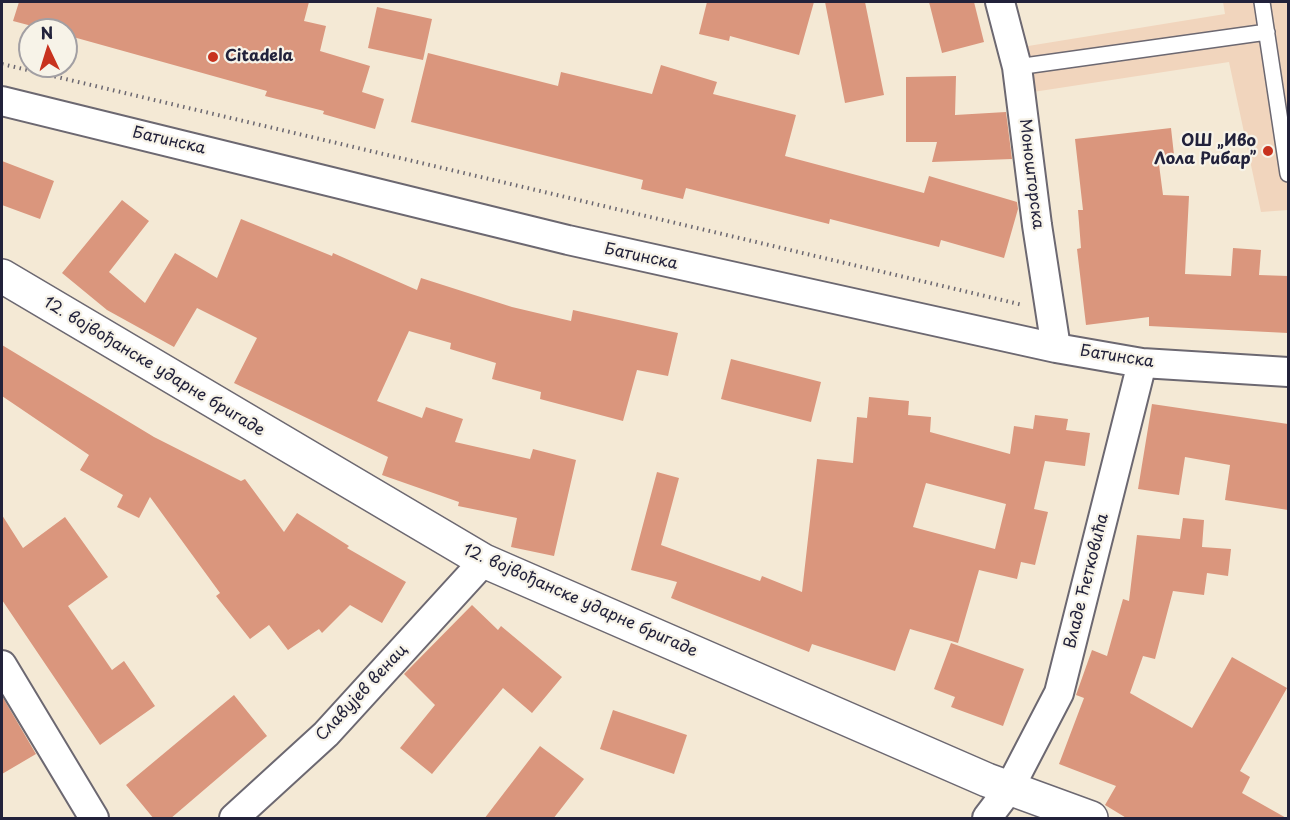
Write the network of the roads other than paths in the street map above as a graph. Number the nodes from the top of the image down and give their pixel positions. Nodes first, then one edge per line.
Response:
1 (1000, 2) edge
2 (1262, 2) edge
3 (1267, 32) junction
4 (1017, 67) junction
5 (2, 101) edge
6 (1288, 174) edge
7 (2, 276) edge
8 (1056, 348) junction
9 (1142, 363) junction
10 (1288, 372) edge
11 (484, 561) junction
12 (2, 665) edge
13 (1009, 789) junction
14 (94, 819) edge
15 (234, 819) edge
16 (987, 819) edge
17 (1091, 819) edge

1 - 4 street, Моношторска
2 - 3 lane
3 - 4 lane
3 - 6 lane
4 - 8 street, Моношторска
5 - 8 street, Батинска
7 - 11 main road, 12. војвођанске ударне бригаде
8 - 9 street, Батинска
9 - 10 street, Батинска
9 - 13 street, Владе Ћетковића
11 - 13 main road, 12. војвођанске ударне бригаде
11 - 15 street, Славујев венац
12 - 14 street
13 - 16 street, Владе Ћетковића
13 - 17 main road, 12. војвођанске ударне бригаде

